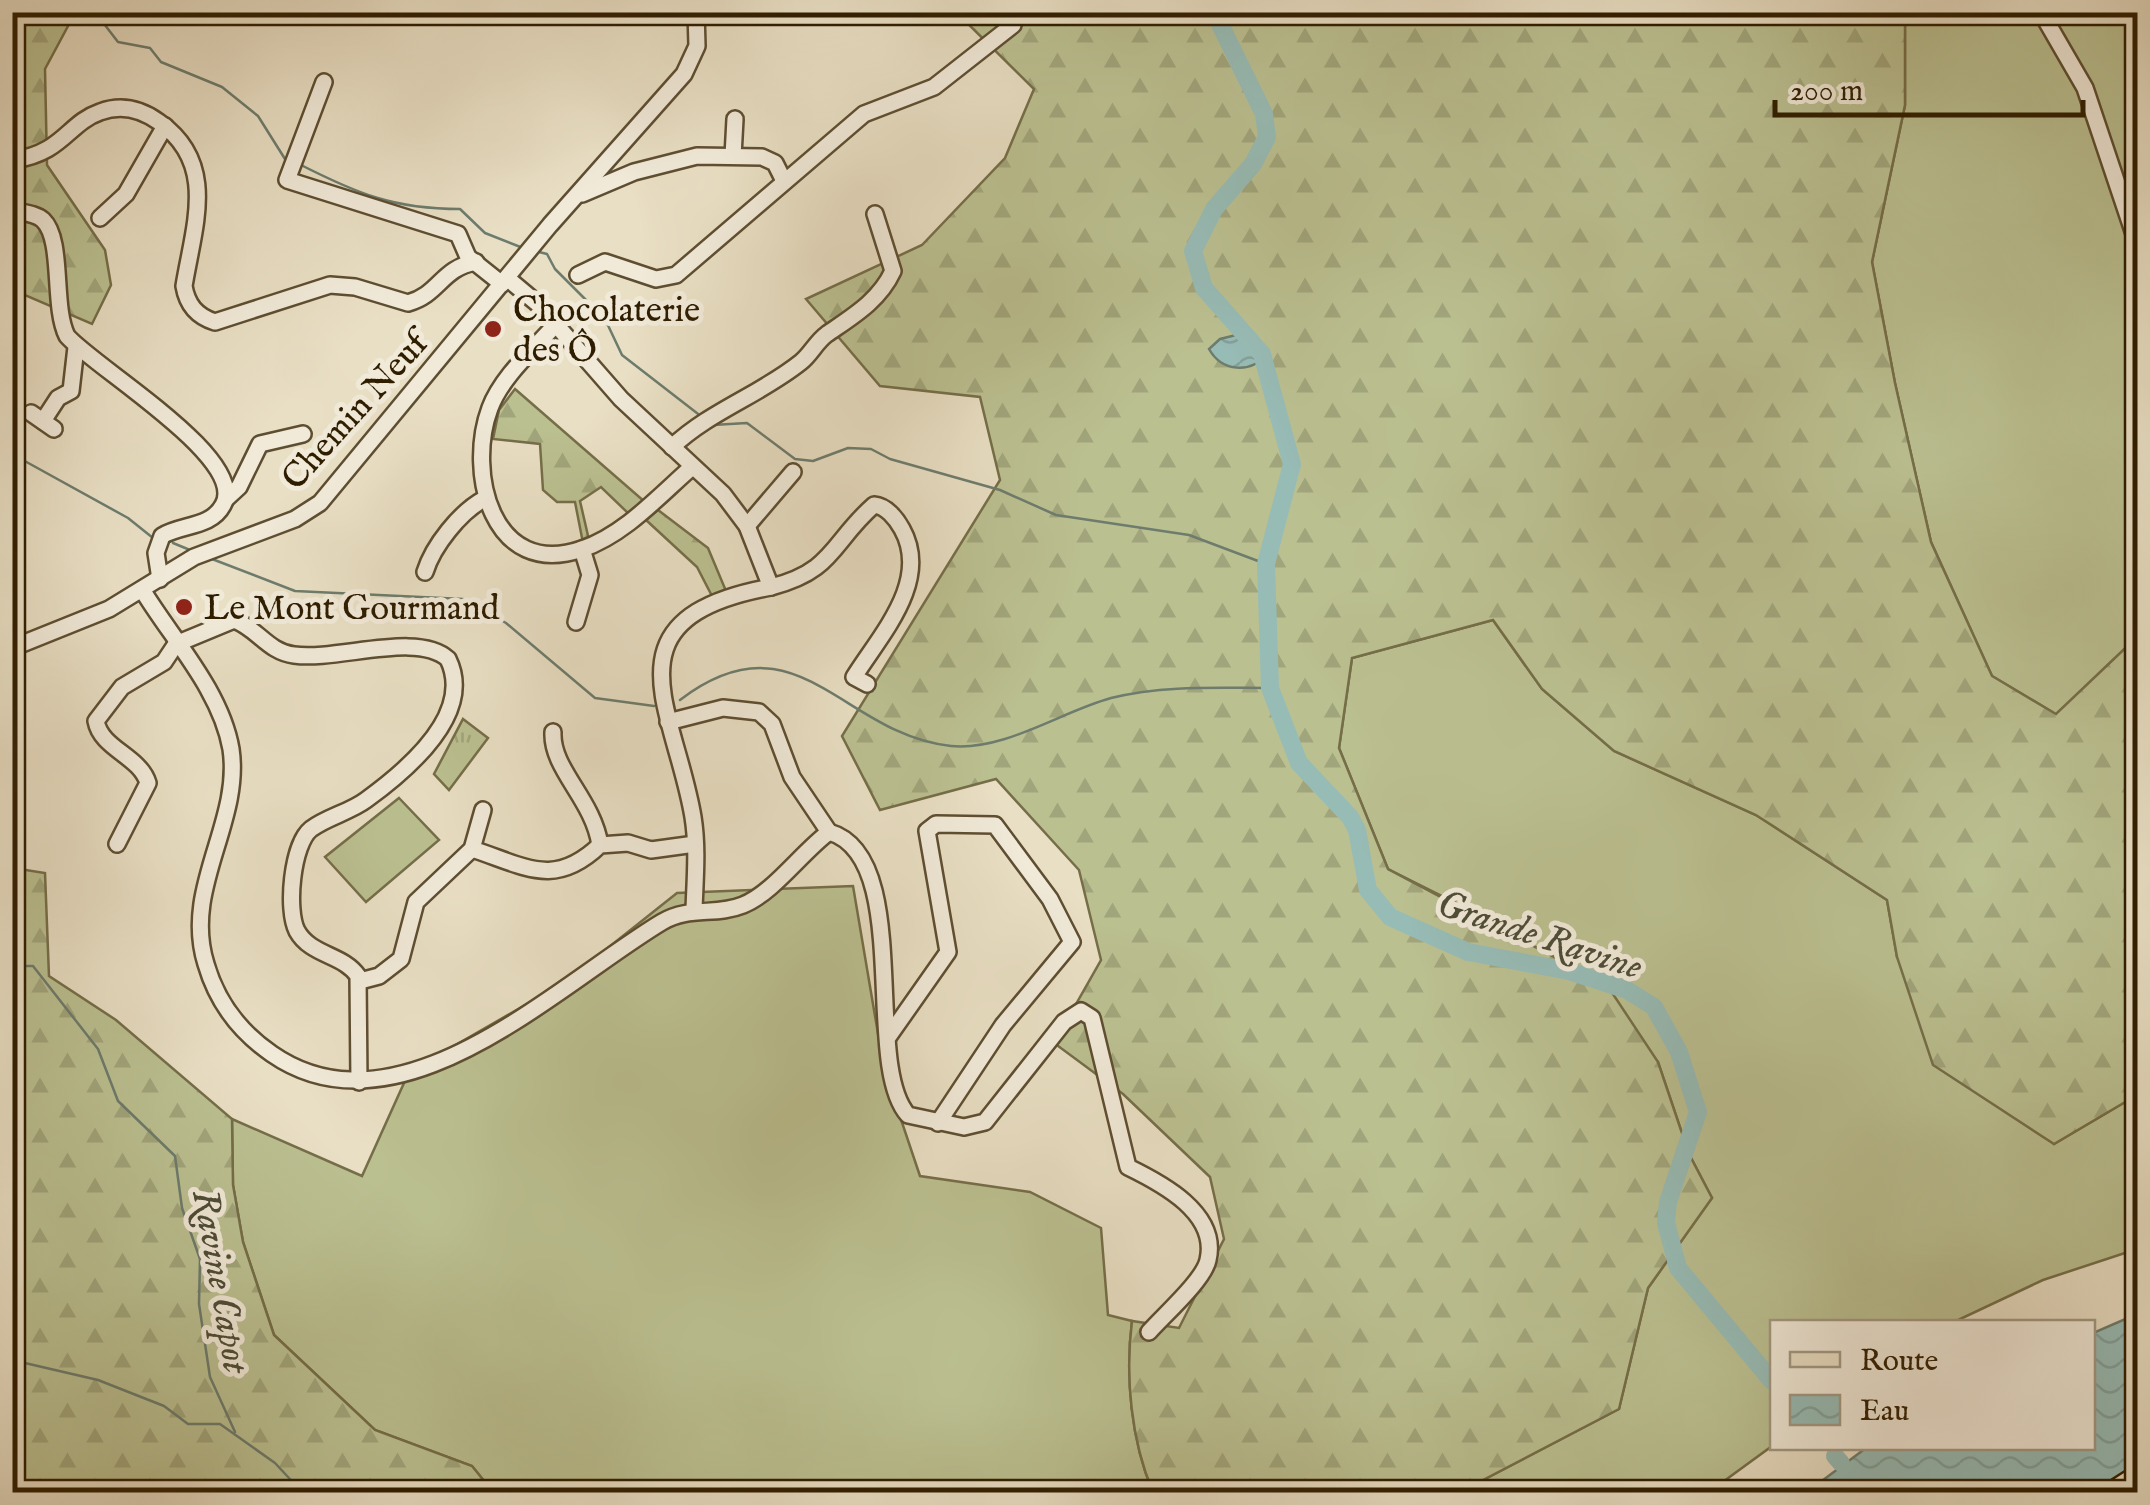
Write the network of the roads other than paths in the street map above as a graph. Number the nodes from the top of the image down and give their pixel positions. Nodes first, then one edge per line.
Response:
1 (696, 12) edge
2 (2042, 12) edge
3 (1013, 25) dead end
4 (324, 82) dead end
5 (735, 119) dead end
6 (165, 126) junction
7 (733, 156) junction
8 (14, 160) edge
9 (784, 182) junction
10 (576, 197) junction
11 (12, 210) edge
12 (875, 214) dead end
13 (100, 218) dead end
14 (2138, 246) edge
15 (476, 262) junction
16 (578, 275) dead end
17 (505, 281) junction
18 (556, 324) junction
19 (76, 347) junction
20 (43, 421) dead end
21 (303, 434) dead end
22 (672, 448) junction
23 (692, 467) junction
24 (794, 472) dead end
25 (226, 499) junction
26 (484, 499) junction
27 (748, 526) junction
28 (582, 549) junction
29 (424, 572) dead end
30 (160, 580) junction
31 (771, 586) junction
32 (142, 591) junction
33 (576, 622) dead end
34 (176, 644) junction
35 (12, 648) edge
36 (867, 684) dead end
37 (668, 722) junction
38 (553, 732) dead end
39 (483, 810) dead end
40 (829, 832) junction
41 (117, 844) dead end
42 (695, 844) junction
43 (600, 845) junction
44 (472, 848) junction
45 (694, 910) junction
46 (360, 981) junction
47 (889, 1036) junction
48 (360, 1082) junction
49 (938, 1123) junction
50 (1148, 1332) dead end
51 (2138, 1476) edge
52 (2113, 1492) edge

1 - 10 street, Chemin Neuf
2 - 14 street
3 - 9 street
4 - 15 street
5 - 7 street
6 - 8 street
6 - 13 street
6 - 15 street
7 - 9 street
7 - 10 street
9 - 16 street
10 - 17 street, Chemin Neuf
11 - 19 street
12 - 22 street
15 - 17 street
17 - 18 street
17 - 30 street, Chemin Neuf
18 - 22 street
18 - 26 street
19 - 20 street
19 - 25 street
21 - 25 street
22 - 23 street
23 - 27 street
23 - 28 street
24 - 27 street
25 - 30 street
26 - 28 street
26 - 29 street
27 - 31 street
28 - 33 street
30 - 32 street, Chemin Neuf
31 - 36 street
31 - 37 street
32 - 34 street
32 - 35 street, Chemin Neuf
34 - 41 street
34 - 46 street
34 - 48 street
37 - 40 street
37 - 42 street
38 - 43 street
39 - 44 street
40 - 45 street
40 - 47 street
42 - 43 street
42 - 45 street
43 - 44 street
44 - 46 street
45 - 48 street
46 - 48 street
47 - 49 street
47 - 49 street
49 - 50 street
51 - 52 main road

